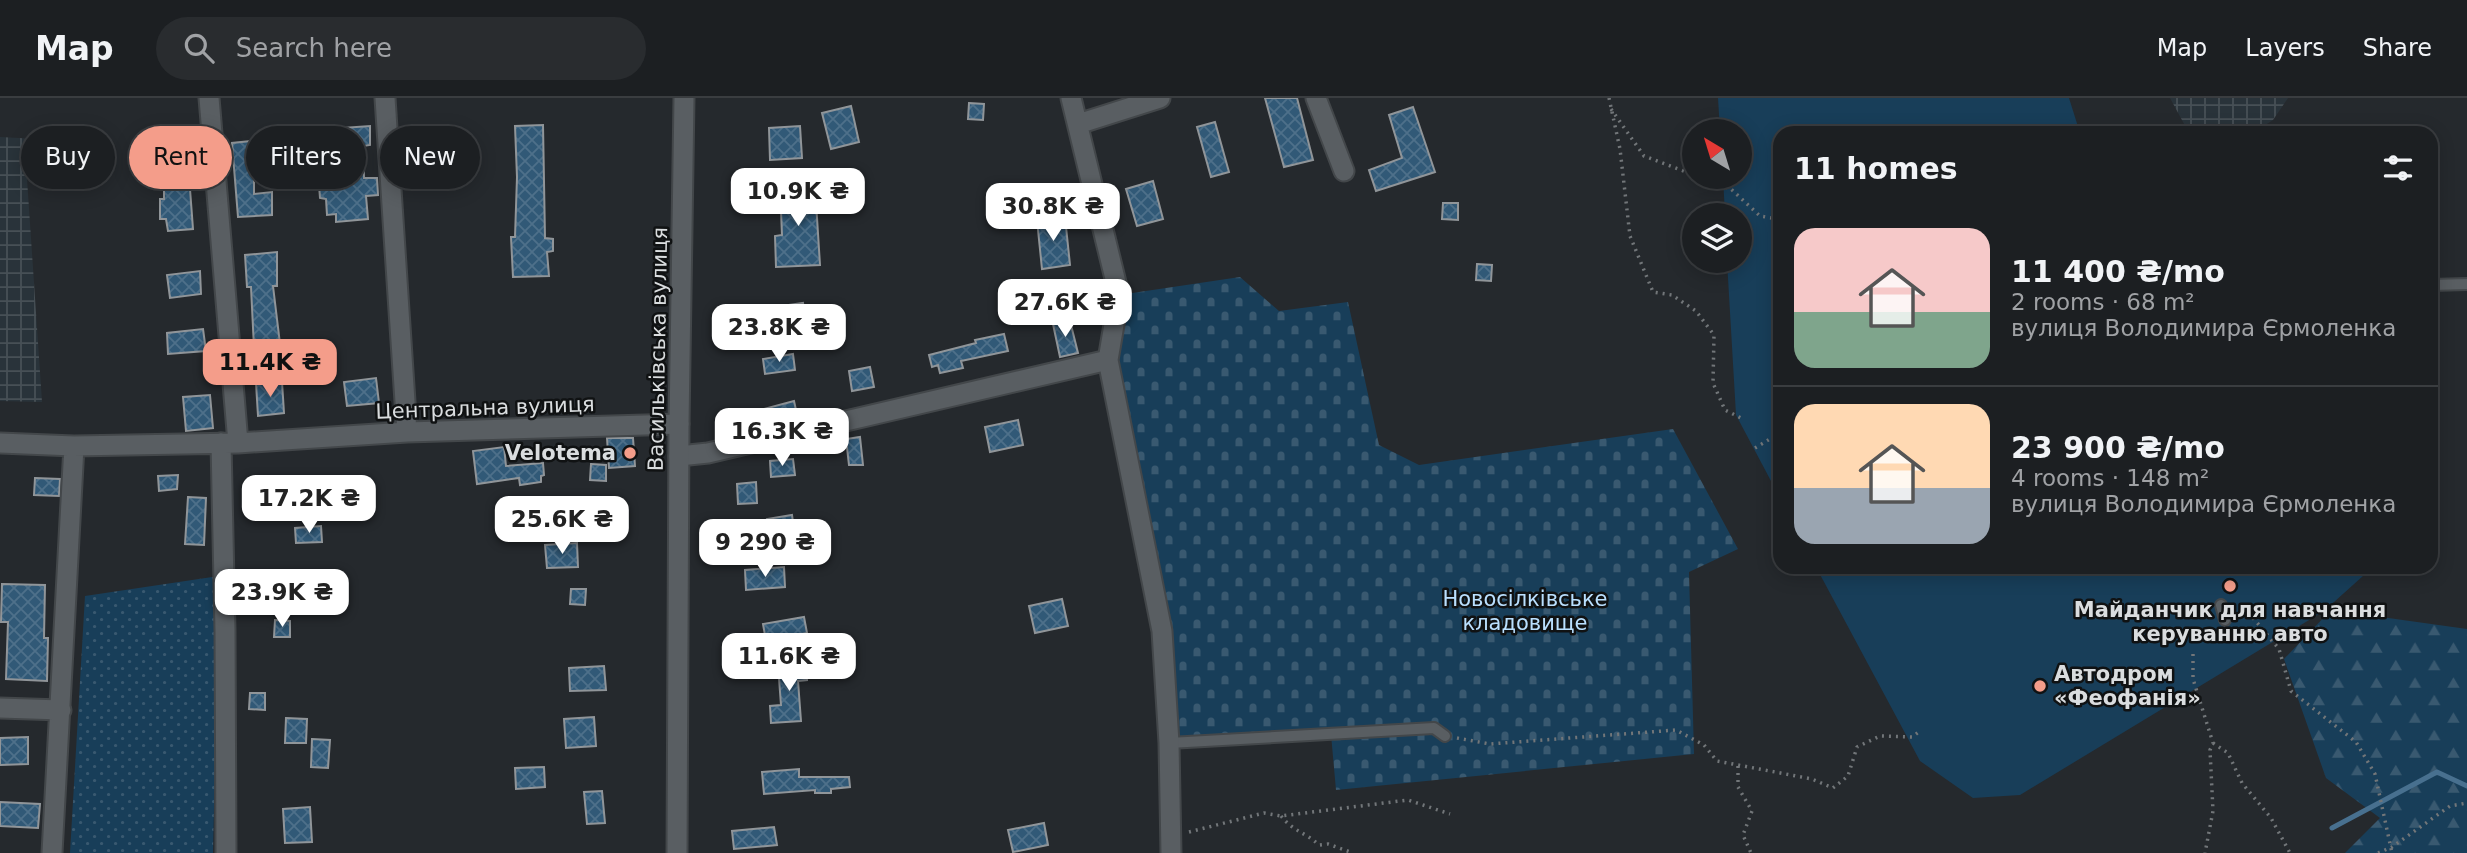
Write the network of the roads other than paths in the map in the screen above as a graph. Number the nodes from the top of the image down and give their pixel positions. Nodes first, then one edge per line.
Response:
1 (209, 98) edge
2 (385, 98) edge
3 (684, 98) edge
4 (1072, 98) edge
5 (1160, 98) edge
6 (1315, 98) edge
7 (1078, 124) junction
8 (1344, 171) dead end
9 (2467, 284) edge
10 (2438, 285) edge
11 (1108, 360) junction
12 (679, 424) junction
13 (407, 432) junction
14 (0, 443) edge
15 (230, 443) junction
16 (74, 446) junction
17 (679, 456) junction
18 (2221, 605) dead end
19 (2225, 620) dead end
20 (0, 708) edge
21 (61, 710) junction
22 (1445, 736) road end
23 (1168, 743) junction
24 (1171, 845) edge
25 (52, 853) edge
26 (226, 853) edge
27 (677, 853) edge

1 - 15 street
2 - 13 street
3 - 12 street, Васильківська вулиця
4 - 7 street
5 - 7 street
6 - 8 street
7 - 11 street
9 - 10 lane
11 - 17 street
11 - 23 street
12 - 13 street, Центральна вулиця
12 - 17 street, Васильківська вулиця
13 - 15 street, Центральна вулиця
14 - 16 street, Центральна вулиця
15 - 16 street, Центральна вулиця
15 - 26 street
16 - 21 street
17 - 27 street, Васильківська вулиця
18 - 19 lane
20 - 21 street
21 - 25 street
22 - 23 lane
23 - 24 street

